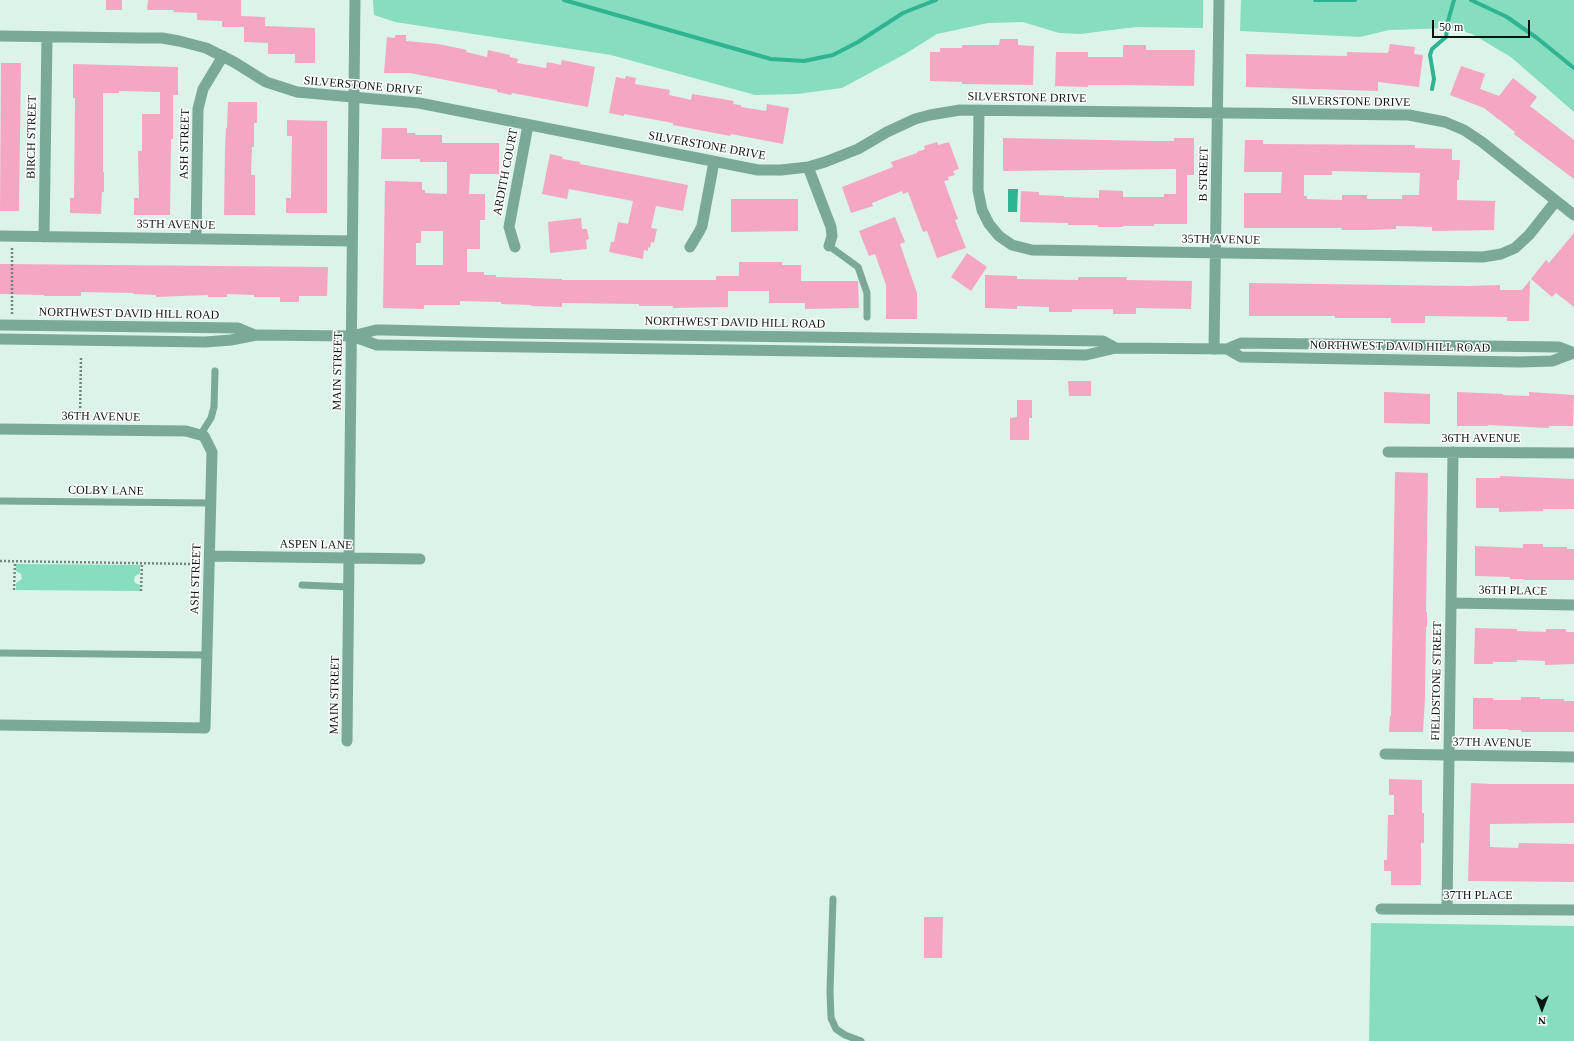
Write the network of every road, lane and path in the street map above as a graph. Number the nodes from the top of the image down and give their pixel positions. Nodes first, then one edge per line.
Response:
1 (354, 0) edge
2 (1219, 0) edge
3 (0, 36) edge
4 (47, 37) junction
5 (223, 56) junction
6 (354, 97) junction
7 (979, 110) junction
8 (1218, 113) junction
9 (528, 125) junction
10 (714, 162) junction
11 (808, 167) junction
12 (1556, 201) junction
13 (1574, 215) edge
14 (0, 236) edge
15 (12, 236) junction
16 (44, 237) junction
17 (196, 239) junction
18 (352, 241) junction
19 (829, 246) joint
20 (514, 247) dead end
21 (690, 247) dead end
22 (1216, 253) junction
23 (867, 317) dead end
24 (6, 325) edge
25 (256, 335) junction
26 (352, 336) junction
27 (0, 339) edge
28 (1214, 349) junction
29 (1574, 353) edge
30 (81, 358) dead end
31 (215, 371) dead end
32 (80, 420) dead end
33 (0, 429) edge
34 (201, 434) junction
35 (1388, 452) dead end
36 (1453, 452) junction
37 (1574, 453) edge
38 (0, 501) edge
39 (211, 503) junction
40 (210, 556) junction
41 (350, 558) junction
42 (420, 559) dead end
43 (0, 562) edge
44 (15, 562) junction
45 (142, 564) junction
46 (194, 564) dead end
47 (302, 585) dead end
48 (349, 587) junction
49 (14, 590) dead end
50 (141, 591) dead end
51 (1451, 603) junction
52 (1574, 605) edge
53 (0, 653) edge
54 (206, 656) junction
55 (0, 725) edge
56 (348, 741) dead end
57 (1385, 754) dead end
58 (1449, 756) junction
59 (1574, 757) edge
60 (833, 899) dead end
61 (1381, 909) dead end
62 (1446, 909) junction
63 (1574, 910) edge
64 (861, 1041) edge

1 - 6 street, MAIN STREET
2 - 8 street, B STREET
3 - 4 street, SILVERSTONE DRIVE
4 - 5 street, SILVERSTONE DRIVE
4 - 16 street, BIRCH STREET
5 - 6 street, SILVERSTONE DRIVE
5 - 17 street, ASH STREET
6 - 9 street, SILVERSTONE DRIVE
6 - 18 street, MAIN STREET
7 - 8 street, SILVERSTONE DRIVE
7 - 11 street, SILVERSTONE DRIVE
7 - 22 street, 35TH AVENUE
8 - 12 street, SILVERSTONE DRIVE
8 - 22 street, B STREET
9 - 10 street, SILVERSTONE DRIVE
9 - 20 street, ARDITH COURT
10 - 11 street, SILVERSTONE DRIVE
10 - 21 street
11 - 19 street
12 - 13 street, SILVERSTONE DRIVE
12 - 22 street, 35TH AVENUE
14 - 15 street, 35TH AVENUE
15 - 16 street, 35TH AVENUE
15 - 24 path
16 - 17 street, 35TH AVENUE
17 - 18 street, 35TH AVENUE
18 - 26 street, MAIN STREET
19 - 23 lane
22 - 28 street, B STREET
24 - 25 street, NORTHWEST DAVID HILL ROAD
25 - 26 street, NORTHWEST DAVID HILL ROAD
25 - 27 street, NORTHWEST DAVID HILL ROAD
26 - 28 street, NORTHWEST DAVID HILL ROAD
26 - 41 street, MAIN STREET
28 - 29 street, NORTHWEST DAVID HILL ROAD
30 - 32 path
31 - 34 lane
33 - 34 street, 36TH AVENUE
34 - 39 street, ASH STREET
35 - 36 street, 36TH AVENUE
36 - 37 street, 36TH AVENUE
36 - 51 street, FIELDSTONE STREET
38 - 39 lane, COLBY LANE
39 - 40 street, ASH STREET
40 - 41 street, ASPEN LANE
40 - 54 street, ASH STREET
41 - 42 street, ASPEN LANE
41 - 48 street, MAIN STREET
43 - 44 path
44 - 45 path
44 - 49 path
45 - 46 path
45 - 50 path
47 - 48 lane
48 - 56 street, MAIN STREET
51 - 52 street, 36TH PLACE
51 - 58 street, FIELDSTONE STREET
53 - 54 lane
54 - 55 street, ASH STREET
57 - 58 street, 37TH AVENUE
58 - 59 street, 37TH AVENUE
58 - 62 street, FIELDSTONE STREET
60 - 64 lane
61 - 62 street, 37TH PLACE
62 - 63 street, 37TH PLACE

